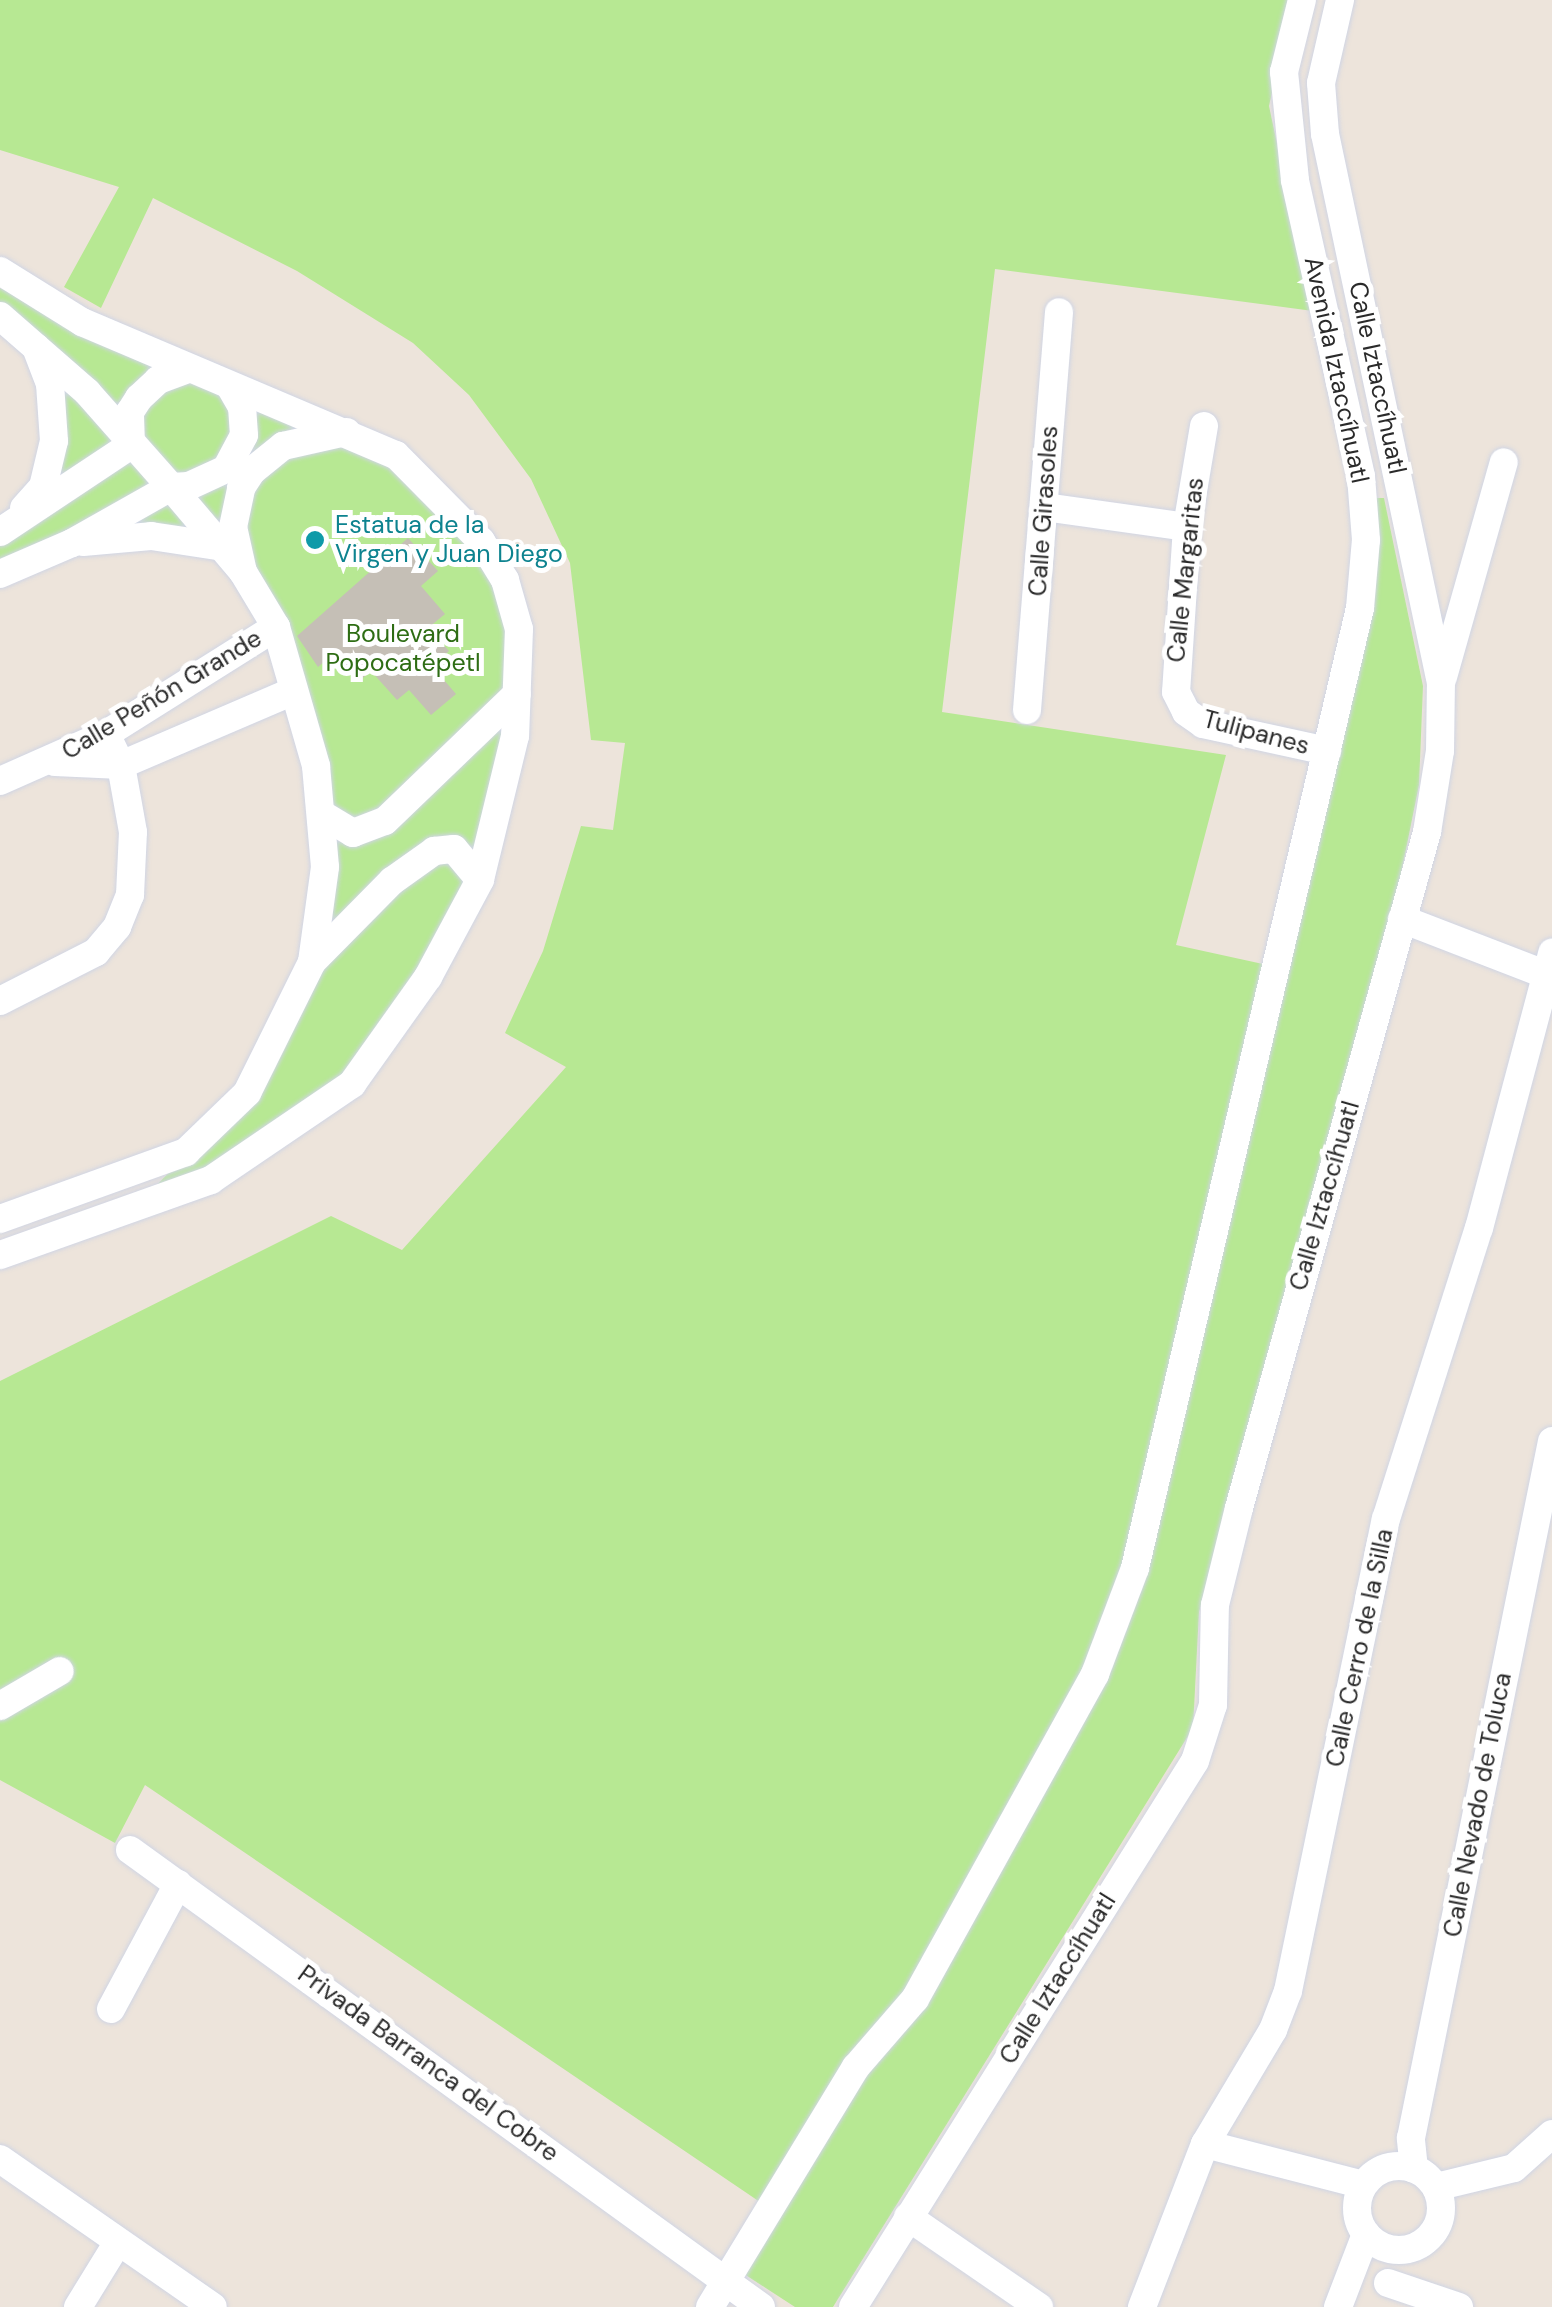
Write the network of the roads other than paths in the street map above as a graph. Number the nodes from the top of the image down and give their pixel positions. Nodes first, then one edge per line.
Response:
1 (1302, 0) edge
2 (1340, 0) edge
3 (0, 271) edge
4 (1058, 312) dead end
5 (0, 316) edge
6 (34, 342) junction
7 (189, 369) junction
8 (230, 386) junction
9 (1204, 426) dead end
10 (348, 432) junction
11 (130, 444) junction
12 (1504, 462) dead end
13 (171, 487) junction
14 (1044, 507) junction
15 (1187, 528) junction
16 (2, 531) edge
17 (72, 544) junction
18 (218, 546) junction
19 (242, 572) junction
20 (0, 574) edge
21 (276, 628) junction
22 (1442, 683) junction
23 (294, 692) junction
24 (516, 694) junction
25 (1028, 710) dead end
26 (1186, 712) joint
27 (106, 734) junction
28 (1327, 751) junction
29 (48, 762) junction
30 (121, 765) junction
31 (0, 781) edge
32 (323, 815) junction
33 (480, 880) junction
34 (1402, 920) junction
35 (312, 962) junction
36 (1549, 964) edge
37 (0, 1001) edge
38 (0, 1219) edge
39 (0, 1255) edge
40 (1552, 1441) edge
41 (60, 1671) dead end
42 (0, 1706) edge
43 (130, 1850) dead end
44 (178, 1884) junction
45 (111, 2009) dead end
46 (1552, 2134) edge
47 (1205, 2144) junction
48 (0, 2160) edge
49 (1414, 2169) junction
50 (1363, 2185) junction
51 (1436, 2187) junction
52 (908, 2217) junction
53 (1366, 2234) junction
54 (118, 2242) junction
55 (1402, 2250) junction
56 (726, 2279) junction
57 (1384, 2295) edge
58 (78, 2307) edge
59 (213, 2307) edge
60 (710, 2307) edge
61 (762, 2307) edge
62 (853, 2307) edge
63 (1039, 2307) edge
64 (1142, 2307) edge
65 (1338, 2307) edge
66 (1459, 2307) edge

1 - 28 street, Avenida Iztaccíhuatl
2 - 22 street, Calle Iztaccíhuatl
3 - 7 street
4 - 14 street, Calle Girasoles
5 - 6 street
6 - 11 street
6 - 16 street
7 - 8 street
7 - 11 street
8 - 10 street
8 - 13 street
9 - 15 street, Calle Margaritas
10 - 19 street
10 - 24 street
11 - 13 street
11 - 16 street
12 - 22 street
13 - 17 street
13 - 18 street
14 - 15 street
14 - 25 street, Calle Girasoles
15 - 26 street, Calle Margaritas
17 - 18 street
17 - 20 street
18 - 19 street
19 - 21 street
21 - 23 street
21 - 27 street, Calle Peñón Grande
22 - 34 street, Calle Iztaccíhuatl
23 - 30 street, Calle Peñón Grande
23 - 32 street
24 - 32 street
24 - 33 street
26 - 28 street, Tulipanes
27 - 29 street, Calle Peñón Grande
27 - 30 street
28 - 56 street, Avenida Iztaccíhuatl
29 - 30 street, Calle Peñón Grande
29 - 31 street, Calle Peñón Grande
30 - 37 street
32 - 35 street
33 - 35 street
33 - 39 street
34 - 36 street
34 - 52 street, Calle Iztaccíhuatl
35 - 38 street
36 - 47 street, Calle Cerro de la Silla
40 - 49 street, Calle Nevado de Toluca
41 - 42 street
43 - 44 street, Privada Barranca del Cobre
44 - 45 street
44 - 56 street, Privada Barranca del Cobre
46 - 51 street
47 - 50 street
47 - 64 street, Calle Cerro de la Silla
48 - 54 street
49 - 50 street
49 - 51 street
50 - 53 street
51 - 55 street
52 - 62 street, Calle Iztaccíhuatl
52 - 63 street
53 - 55 street
53 - 65 street
54 - 58 street
54 - 59 street
55 - 57 street
56 - 60 street
56 - 61 street, Privada Barranca del Cobre
57 - 66 street

